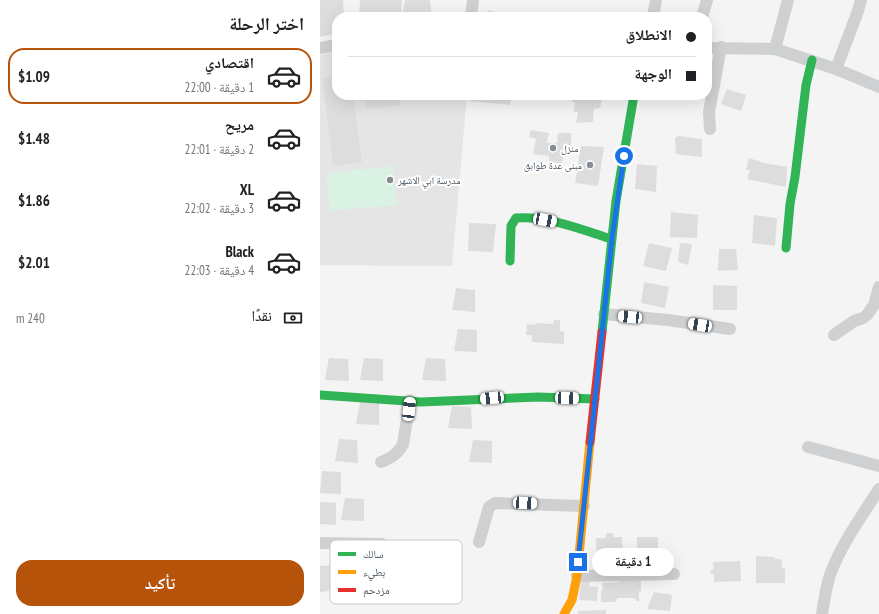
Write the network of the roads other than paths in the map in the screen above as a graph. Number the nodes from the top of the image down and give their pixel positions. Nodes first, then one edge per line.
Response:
1 (473, 0) edge
2 (656, 0) edge
3 (707, 0) edge
4 (788, 0) edge
5 (861, 0) edge
6 (472, 12) edge
7 (654, 12) edge
8 (703, 12) edge
9 (332, 46) edge
10 (721, 47) junction
11 (320, 48) edge
12 (712, 48) edge
13 (775, 49) junction
14 (812, 60) junction
15 (836, 69) junction
16 (879, 87) edge
17 (712, 96) edge
18 (633, 100) edge
19 (711, 100) edge
20 (710, 129) dead end
21 (612, 238) junction
22 (786, 248) dead end
23 (510, 261) dead end
24 (879, 287) edge
25 (604, 314) junction
26 (730, 329) dead end
27 (834, 335) dead end
28 (320, 395) edge
29 (595, 399) junction
30 (410, 401) junction
31 (808, 447) dead end
32 (381, 462) dead end
33 (879, 466) edge
34 (879, 489) edge
35 (584, 506) junction
36 (479, 542) dead end
37 (320, 543) edge
38 (330, 543) edge
39 (674, 574) dead end
40 (577, 576) junction
41 (564, 614) edge
42 (822, 614) edge

1 - 6 street
2 - 7 street
3 - 8 street
4 - 13 street
5 - 15 street
9 - 11 street
10 - 12 street
10 - 13 street
10 - 17 street
13 - 14 street
14 - 15 street
14 - 22 street
15 - 16 street
18 - 21 street
19 - 20 street
21 - 23 street
21 - 25 street
24 - 27 street
25 - 26 street
25 - 29 street
28 - 30 street
29 - 30 street
29 - 35 street
30 - 32 street
31 - 33 street
34 - 42 street
35 - 36 street
35 - 40 street
37 - 38 street
39 - 40 street
40 - 41 street

